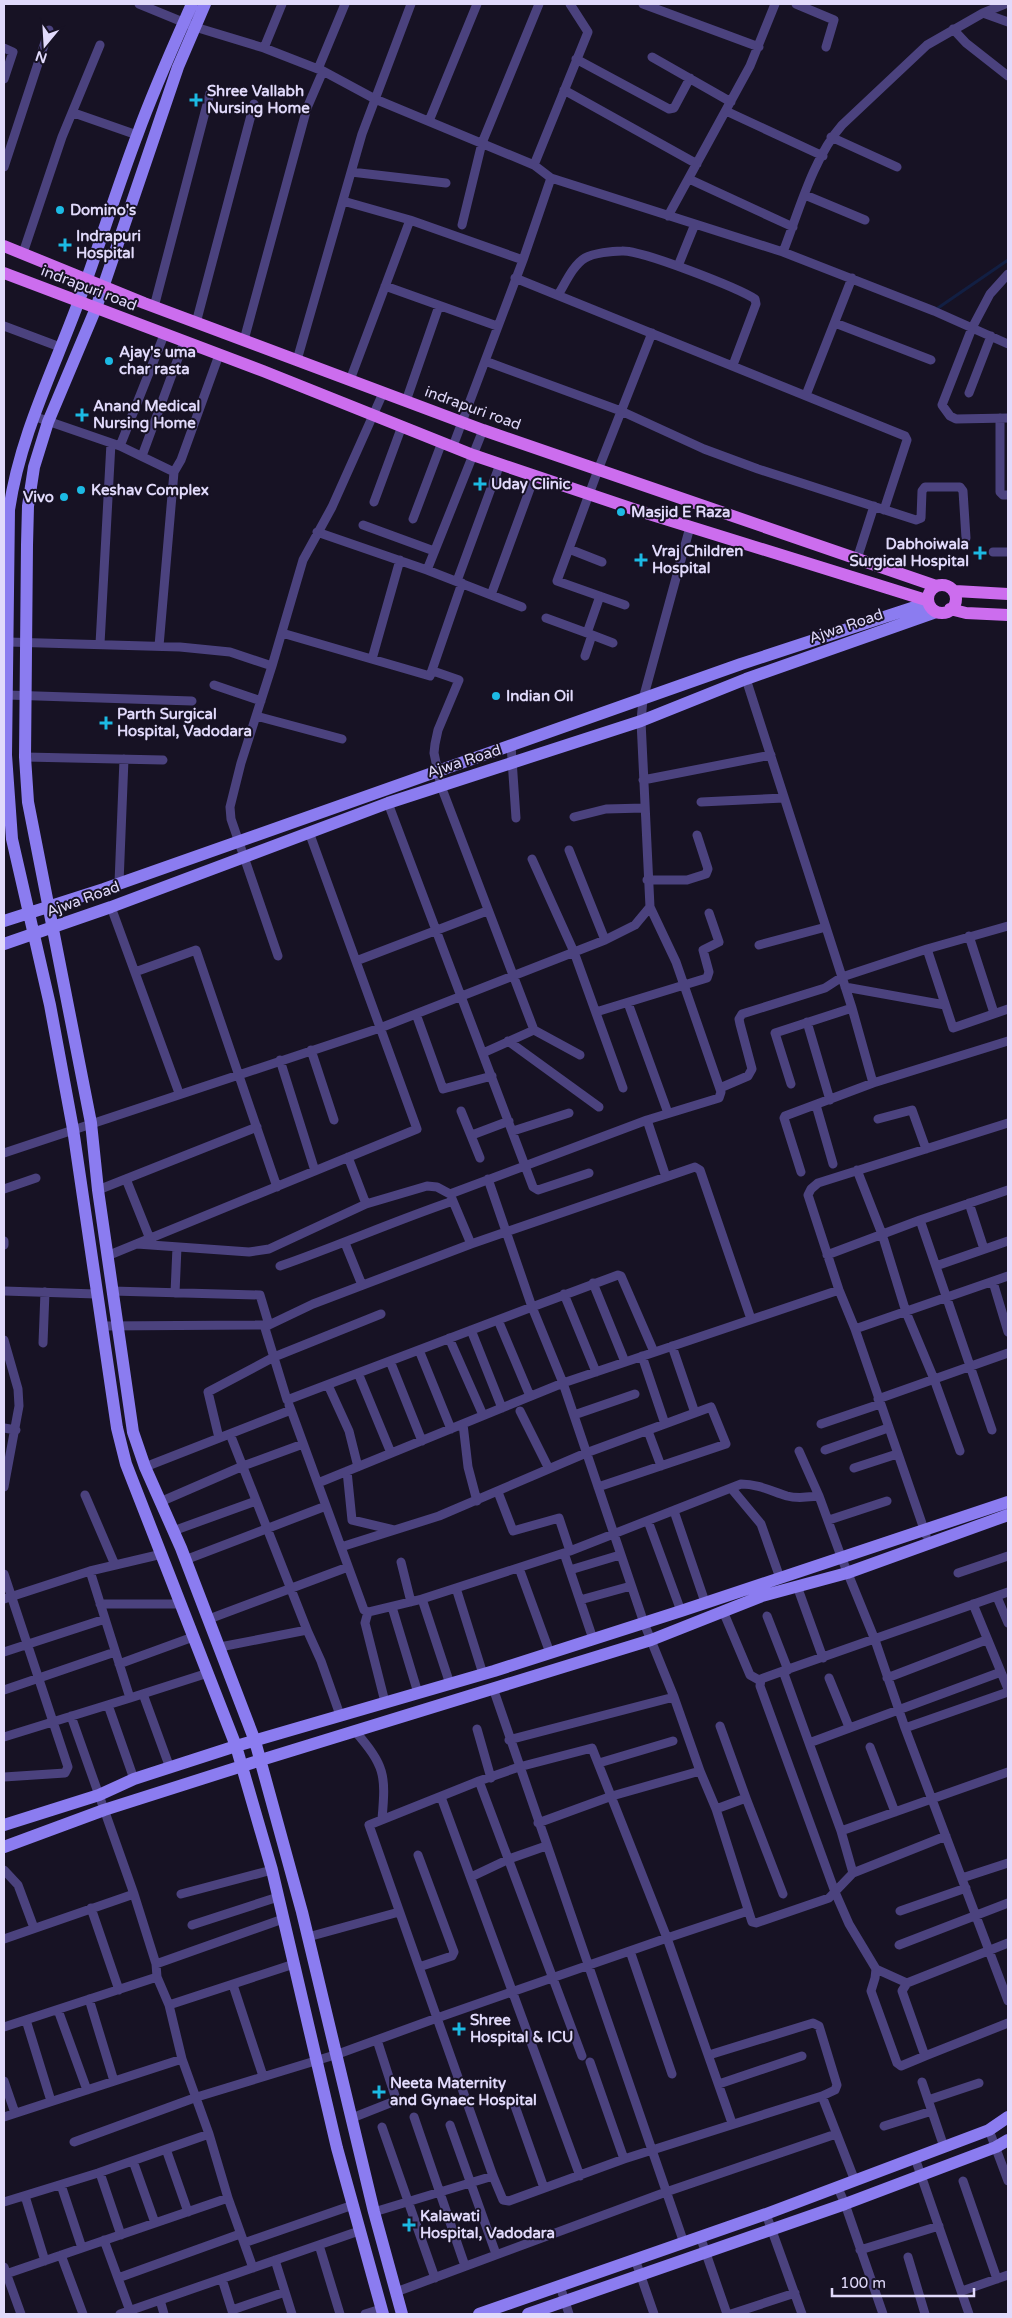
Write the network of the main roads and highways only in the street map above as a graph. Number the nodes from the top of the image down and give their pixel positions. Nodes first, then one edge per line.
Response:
1 (4, 246) edge
2 (4, 273) edge
3 (936, 586) junction
4 (955, 591) junction
5 (1008, 594) edge
6 (930, 605) junction
7 (950, 610) junction
8 (1008, 615) edge

1 - 3 main road, indrapuri road
2 - 6 main road, indrapuri road
3 - 4 main road
3 - 6 main road
4 - 5 main road
4 - 7 main road
6 - 7 main road
7 - 8 main road

